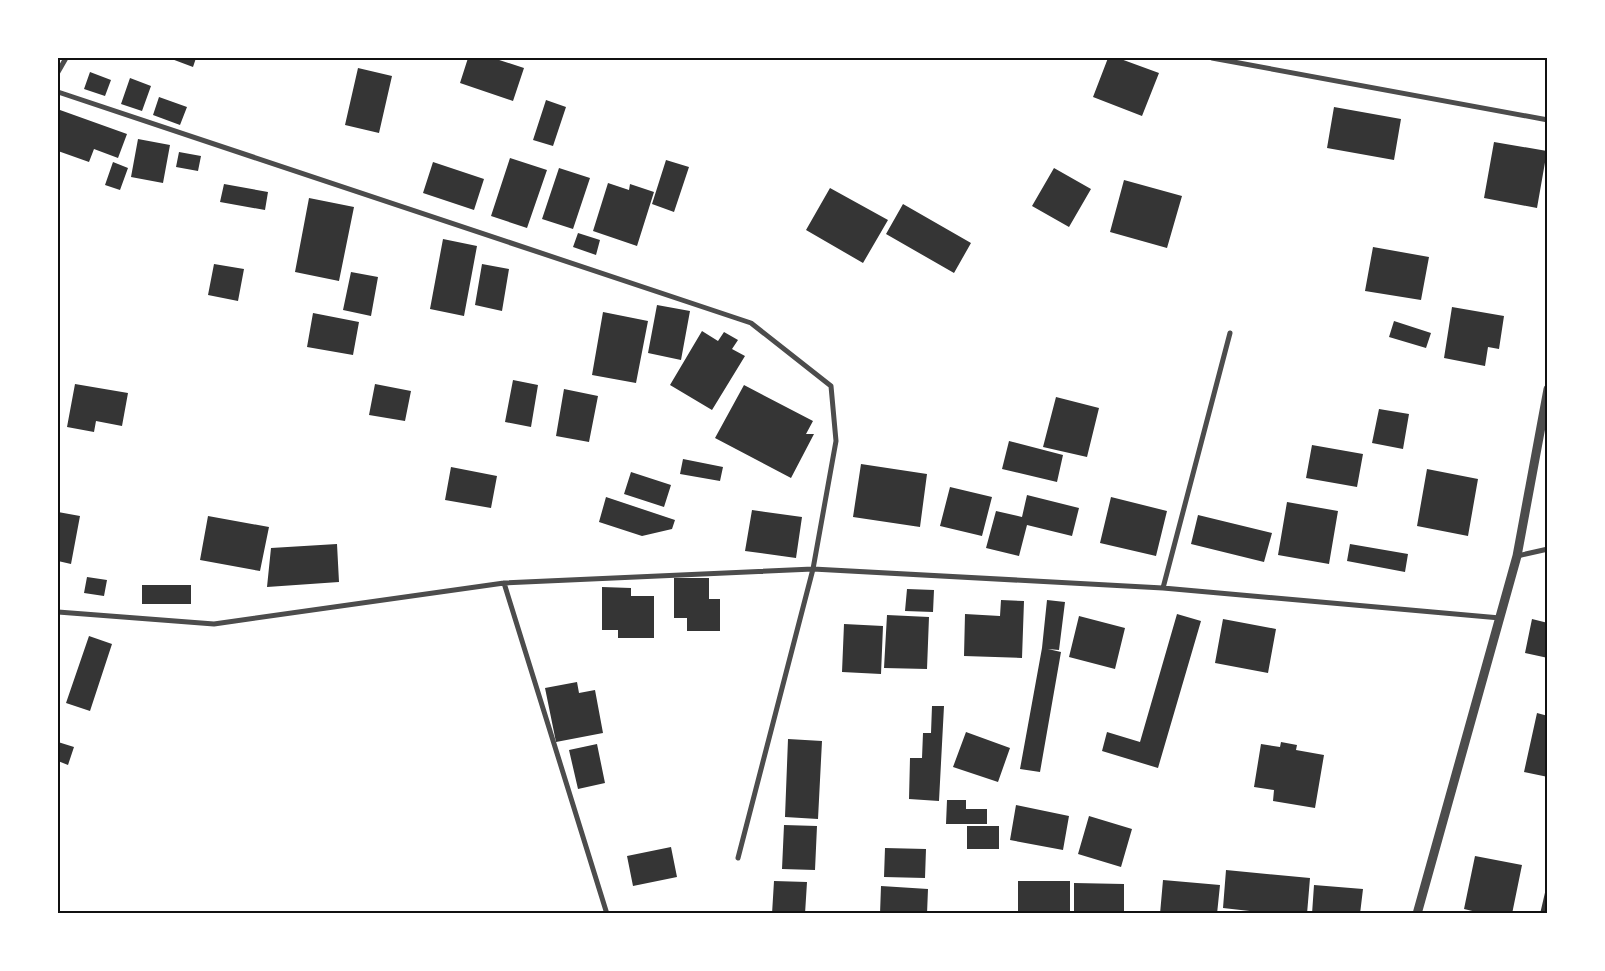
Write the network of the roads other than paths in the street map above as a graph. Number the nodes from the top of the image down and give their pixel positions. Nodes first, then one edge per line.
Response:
1 (66, 58) edge
2 (1212, 58) edge
3 (58, 72) edge
4 (58, 92) edge
5 (1548, 120) edge
6 (1230, 333) dead end
7 (1548, 389) edge
8 (1548, 548) edge
9 (1517, 556) junction
10 (813, 569) junction
11 (504, 583) junction
12 (1163, 588) junction
13 (58, 612) edge
14 (1500, 618) junction
15 (738, 858) dead end
16 (607, 914) edge
17 (1417, 914) edge

1 - 3 street
2 - 5 street
4 - 10 street
6 - 12 street
7 - 9 street
8 - 9 street
9 - 14 street
10 - 11 street
10 - 12 street
10 - 15 street
11 - 13 street
11 - 16 street
12 - 14 street
14 - 17 street

